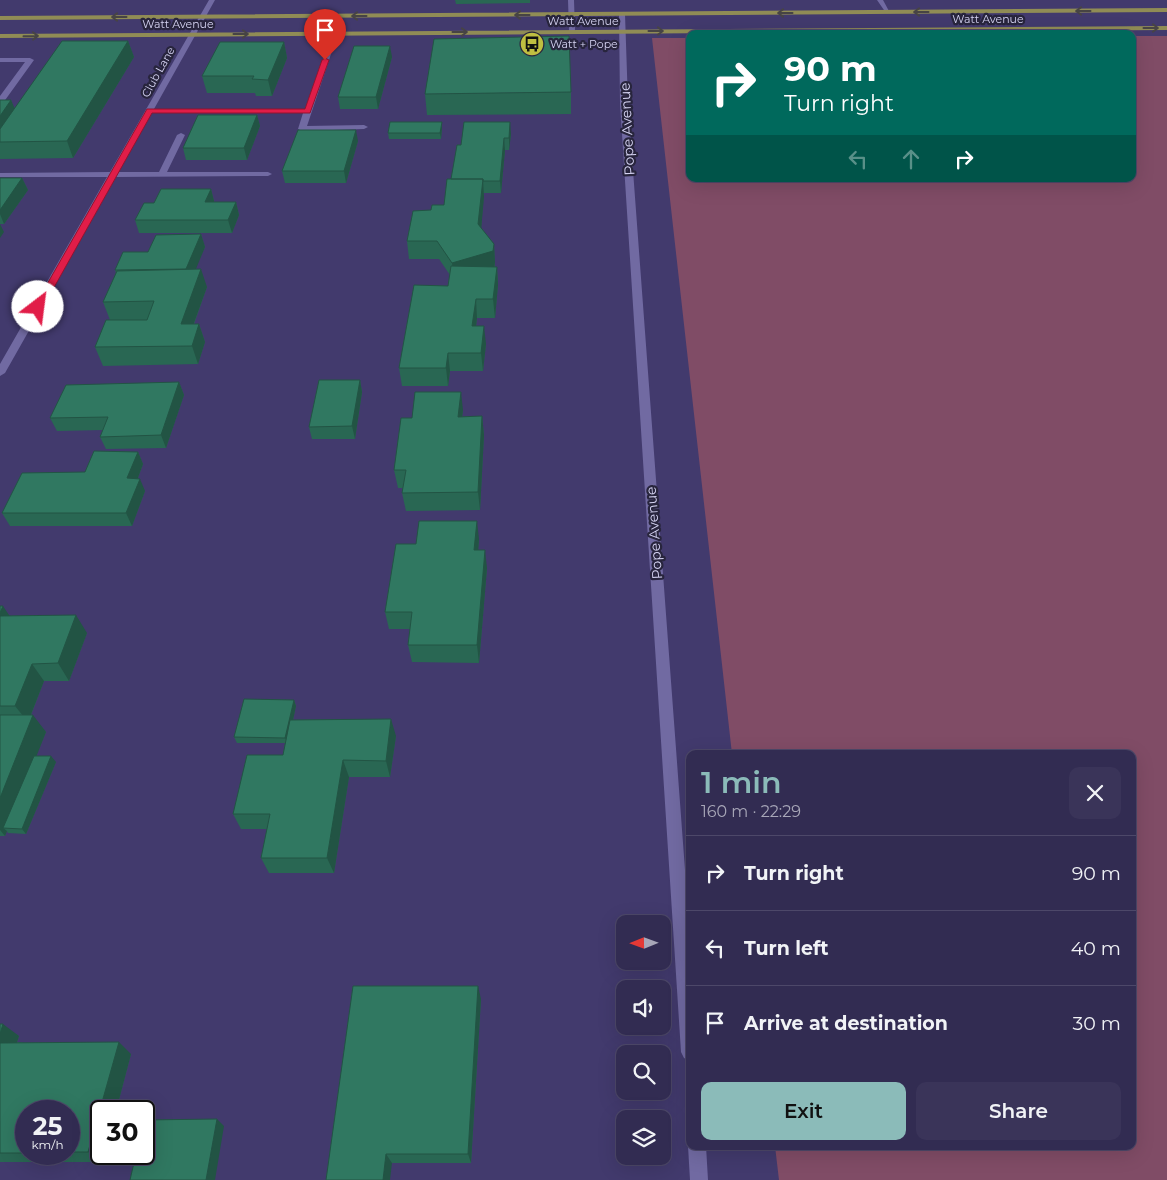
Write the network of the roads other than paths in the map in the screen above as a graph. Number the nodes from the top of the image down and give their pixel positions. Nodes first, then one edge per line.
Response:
1 (212, 0) edge
2 (571, 0) edge
3 (880, 0) edge
4 (1167, 10) edge
5 (888, 12) junction
6 (622, 14) junction
7 (571, 15) junction
8 (202, 17) junction
9 (0, 18) edge
10 (1167, 28) edge
11 (804, 30) edge
12 (572, 31) junction
13 (622, 31) junction
14 (686, 31) edge
15 (335, 33) junction
16 (192, 34) junction
17 (0, 36) edge
18 (0, 60) edge
19 (0, 101) edge
20 (149, 111) junction
21 (308, 111) junction
22 (364, 127) dead end
23 (181, 135) dead end
24 (114, 174) junction
25 (162, 174) junction
26 (268, 174) dead end
27 (0, 175) edge
28 (0, 373) edge
29 (686, 994) edge
30 (697, 1150) edge
31 (699, 1180) edge

1 - 8 street, Club Lane
2 - 7 street
3 - 5 street
4 -> 5 main road, Watt Avenue
5 -> 6 main road, Watt Avenue
6 - 7 main road, Watt Avenue
6 - 13 street, Pope Avenue
7 -> 8 main road, Watt Avenue
7 - 12 street
8 -> 9 main road, Watt Avenue
8 - 16 street, Club Lane
11 -> 10 main road, Watt Avenue
12 - 13 main road, Watt Avenue
15 -> 12 main road, Watt Avenue
13 -> 14 main road, Watt Avenue
13 - 29 street, Pope Avenue
16 -> 15 main road, Watt Avenue
15 - 21 street
17 -> 16 main road, Watt Avenue
16 - 20 street, Club Lane
18 - 19 street
20 - 21 street
20 - 24 street, Club Lane
21 - 22 street
23 - 25 street
24 - 25 street
24 - 27 street
24 - 28 street, Club Lane
25 - 26 street
30 - 31 street

